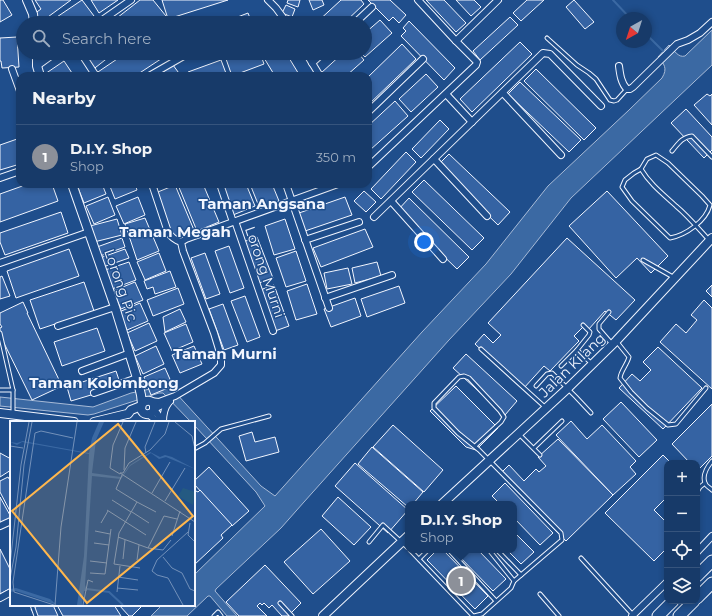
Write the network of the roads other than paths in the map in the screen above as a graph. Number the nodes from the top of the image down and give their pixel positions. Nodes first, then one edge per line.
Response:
1 (28, 0) edge
2 (131, 0) edge
3 (268, 0) edge
4 (418, 0) edge
5 (498, 0) edge
6 (372, 7) dead end
7 (32, 16) edge
8 (108, 16) edge
9 (282, 16) edge
10 (362, 16) edge
11 (712, 22) edge
12 (547, 38) dead end
13 (456, 40) junction
14 (423, 59) dead end
15 (37, 60) edge
16 (45, 60) edge
17 (86, 60) edge
18 (177, 60) edge
19 (310, 60) edge
20 (315, 60) edge
21 (312, 63) junction
22 (37, 66) junction
23 (619, 66) dead end
24 (12, 68) dead end
25 (39, 72) edge
26 (93, 72) edge
27 (156, 72) edge
28 (318, 72) edge
29 (16, 80) edge
30 (627, 89) junction
31 (503, 93) junction
32 (446, 94) junction
33 (601, 106) dead end
34 (372, 108) edge
35 (472, 122) junction
36 (672, 151) dead end
37 (561, 155) dead end
38 (712, 157) edge
39 (434, 158) junction
40 (372, 163) edge
41 (642, 169) junction
42 (16, 172) edge
43 (0, 178) edge
44 (73, 188) edge
45 (153, 188) edge
46 (221, 188) edge
47 (287, 188) edge
48 (327, 188) edge
49 (292, 201) junction
50 (391, 201) junction
51 (487, 216) dead end
52 (374, 217) dead end
53 (234, 222) junction
54 (359, 222) dead end
55 (695, 225) junction
56 (89, 232) junction
57 (305, 240) junction
58 (711, 240) edge
59 (181, 242) junction
60 (444, 259) dead end
61 (643, 260) dead end
62 (0, 263) edge
63 (392, 275) dead end
64 (675, 278) junction
65 (325, 298) junction
66 (115, 306) junction
67 (328, 308) dead end
68 (609, 312) dead end
69 (583, 325) dead end
70 (58, 326) dead end
71 (272, 331) dead end
72 (0, 333) edge
73 (614, 343) junction
74 (480, 349) dead end
75 (577, 350) junction
76 (130, 354) junction
77 (592, 364) junction
78 (560, 366) dead end
79 (82, 371) dead end
80 (137, 378) junction
81 (536, 386) dead end
82 (568, 388) junction
83 (706, 388) dead end
84 (0, 390) edge
85 (13, 390) junction
86 (94, 393) dead end
87 (169, 400) junction
88 (147, 407) junction
89 (546, 408) junction
90 (13, 411) junction
91 (0, 413) edge
92 (591, 413) dead end
93 (269, 416) dead end
94 (126, 417) edge
95 (68, 421) edge
96 (100, 421) edge
97 (157, 421) edge
98 (162, 421) edge
99 (163, 421) edge
100 (562, 421) dead end
101 (519, 434) junction
102 (475, 446) junction
103 (195, 448) edge
104 (534, 448) junction
105 (540, 455) dead end
106 (490, 461) junction
107 (712, 461) edge
108 (705, 483) junction
109 (700, 487) edge
110 (712, 490) edge
111 (449, 501) edge
112 (10, 521) edge
113 (0, 526) edge
114 (712, 536) edge
115 (405, 539) edge
116 (369, 542) dead end
117 (700, 549) edge
118 (413, 553) edge
119 (425, 553) edge
120 (452, 553) edge
121 (492, 553) edge
122 (500, 553) edge
123 (581, 558) dead end
124 (419, 559) junction
125 (712, 561) edge
126 (700, 573) edge
127 (521, 575) junction
128 (514, 581) junction
129 (712, 583) edge
130 (664, 585) edge
131 (10, 593) edge
132 (540, 594) dead end
133 (700, 595) edge
134 (0, 598) edge
135 (496, 601) junction
136 (280, 603) dead end
137 (670, 604) edge
138 (691, 604) edge
139 (32, 606) edge
140 (36, 616) edge
141 (214, 616) edge
142 (222, 616) edge
143 (292, 616) edge
144 (323, 616) edge
145 (473, 616) edge
146 (559, 616) edge
147 (633, 616) edge
148 (658, 616) edge
149 (680, 616) edge

1 - 7 street
2 - 8 street
3 - 9 street
4 - 13 street
5 - 13 street
6 - 10 street
11 - 30 street
12 - 30 lane
13 - 32 street
14 - 34 street
15 - 22 street
16 - 22 street
17 - 26 street
18 - 27 street
19 - 21 street
20 - 21 street
21 - 28 street
22 - 25 street
23 - 30 street
24 - 29 street
31 - 33 street
31 - 35 street
31 - 37 street
32 - 35 street
32 - 40 street
35 - 39 street
36 - 38 lane
39 - 50 street
39 - 51 street
41 - 55 lane
41 - 55 lane
41 - 55 lane
42 - 43 street
44 - 56 street, Lorong Pic
45 - 59 street
46 - 53 street, Lorong Murni
47 - 49 street
48 - 49 street
49 - 53 street
49 - 57 street
50 - 52 street
50 - 60 street
53 - 59 street
53 - 71 street, Lorong Murni
54 - 57 street
55 - 58 lane
56 - 62 street
56 - 66 street, Lorong Pic
57 - 65 street
58 - 64 street, Jalan Kilang
59 - 87 street
61 - 64 lane
63 - 65 street
64 - 73 street, Jalan Kilang
65 - 67 street
66 - 70 street
66 - 76 street, Lorong Pic
68 - 73 lane
69 - 75 lane
72 - 85 lane
73 - 77 street, Jalan Kilang
73 - 83 lane
74 - 89 lane
75 - 77 lane
75 - 78 lane
76 - 79 street
76 - 80 street, Lorong Pic
77 - 82 street, Jalan Kilang
80 - 86 street
80 - 88 street, Lorong Pic
81 - 82 lane
82 - 89 street, Jalan Kilang
82 - 92 lane
84 - 85 lane
85 - 90 lane
87 - 88 street
87 - 99 street
88 - 94 street
88 - 97 street
88 - 98 street
89 - 101 street, Jalan Kilang
90 - 91 street
90 - 95 street
93 - 103 lane
94 - 96 street
100 - 104 lane
101 - 104 lane
101 - 106 street, Jalan Kilang
102 - 102 lane
102 - 106 lane
104 - 105 lane
106 - 111 street, Jalan Kilang
106 - 127 lane
107 - 108 lane
108 - 109 lane
108 - 110 lane
112 - 113 street
114 - 117 street
115 - 116 lane
115 - 144 street
118 - 124 lane
119 - 124 lane
120 - 135 lane
121 - 128 lane
122 - 127 lane
123 - 147 lane
124 - 145 lane
125 - 126 highway
127 - 128 lane
128 - 135 lane
129 - 133 highway
130 - 147 street
131 - 134 street
132 - 146 lane
135 - 145 lane
136 - 143 lane
137 - 148 highway
138 - 149 highway
139 - 140 lane
141 - 142 lane

